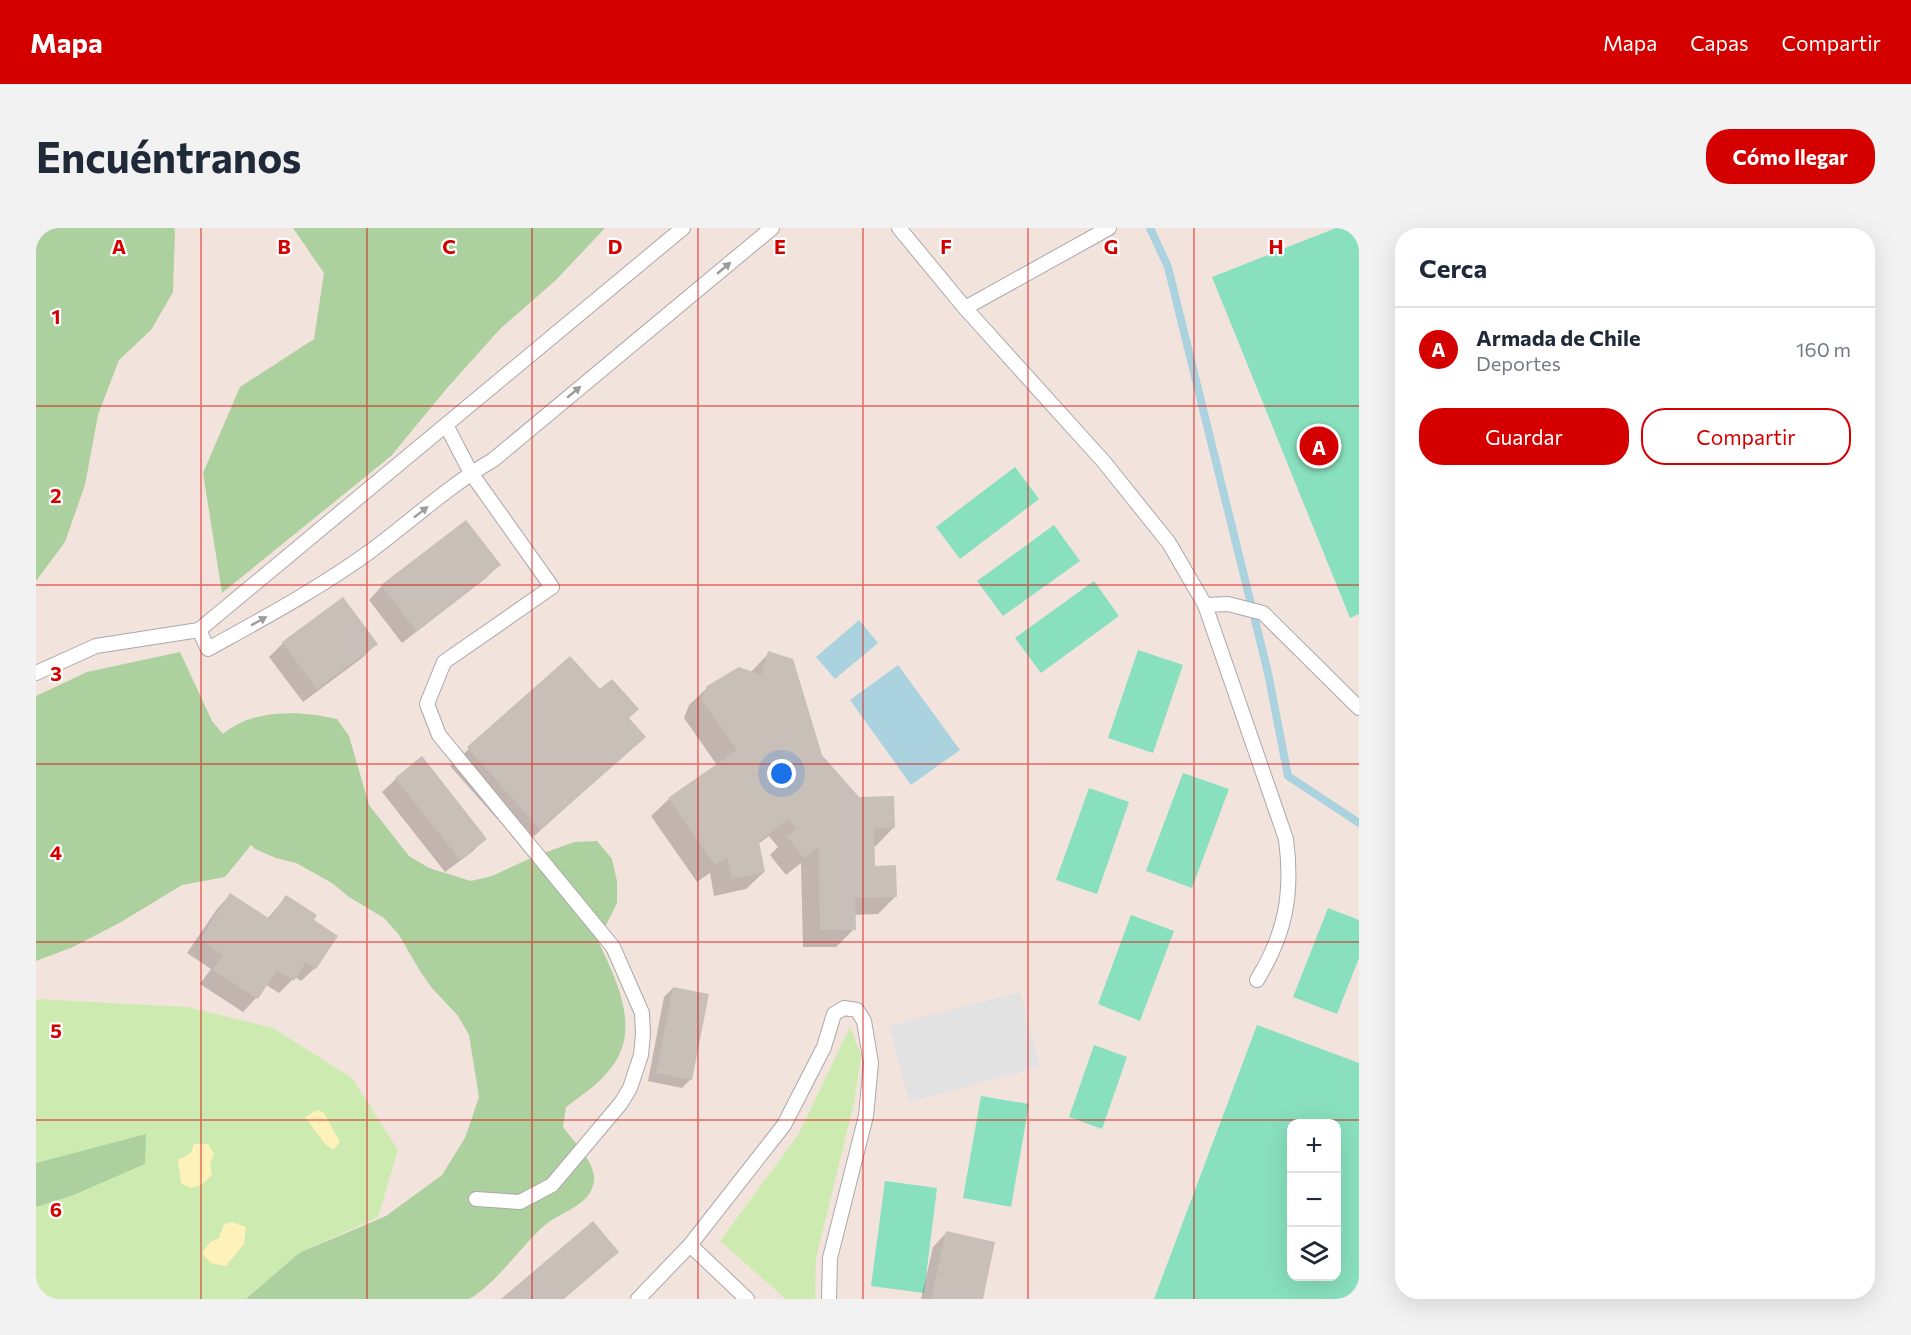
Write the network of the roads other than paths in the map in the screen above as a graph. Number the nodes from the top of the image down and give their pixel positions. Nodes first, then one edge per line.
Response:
1 (683, 228) edge
2 (772, 228) edge
3 (899, 228) edge
4 (1109, 228) edge
5 (965, 308) junction
6 (446, 425) junction
7 (471, 473) junction
8 (1205, 605) junction
9 (199, 630) junction
10 (36, 673) edge
11 (1359, 708) edge
12 (1257, 980) dead end
13 (476, 1199) dead end
14 (690, 1245) junction
15 (638, 1299) edge
16 (747, 1299) edge
17 (829, 1299) edge

1 - 6 lane
7 -> 2 lane
3 - 5 lane
4 - 5 lane
5 - 8 lane
6 - 7 lane
6 - 9 lane
9 -> 7 lane
7 - 13 lane
8 - 11 lane
8 - 12 lane
9 - 10 lane
14 - 15 lane
14 - 16 lane
14 - 17 lane

